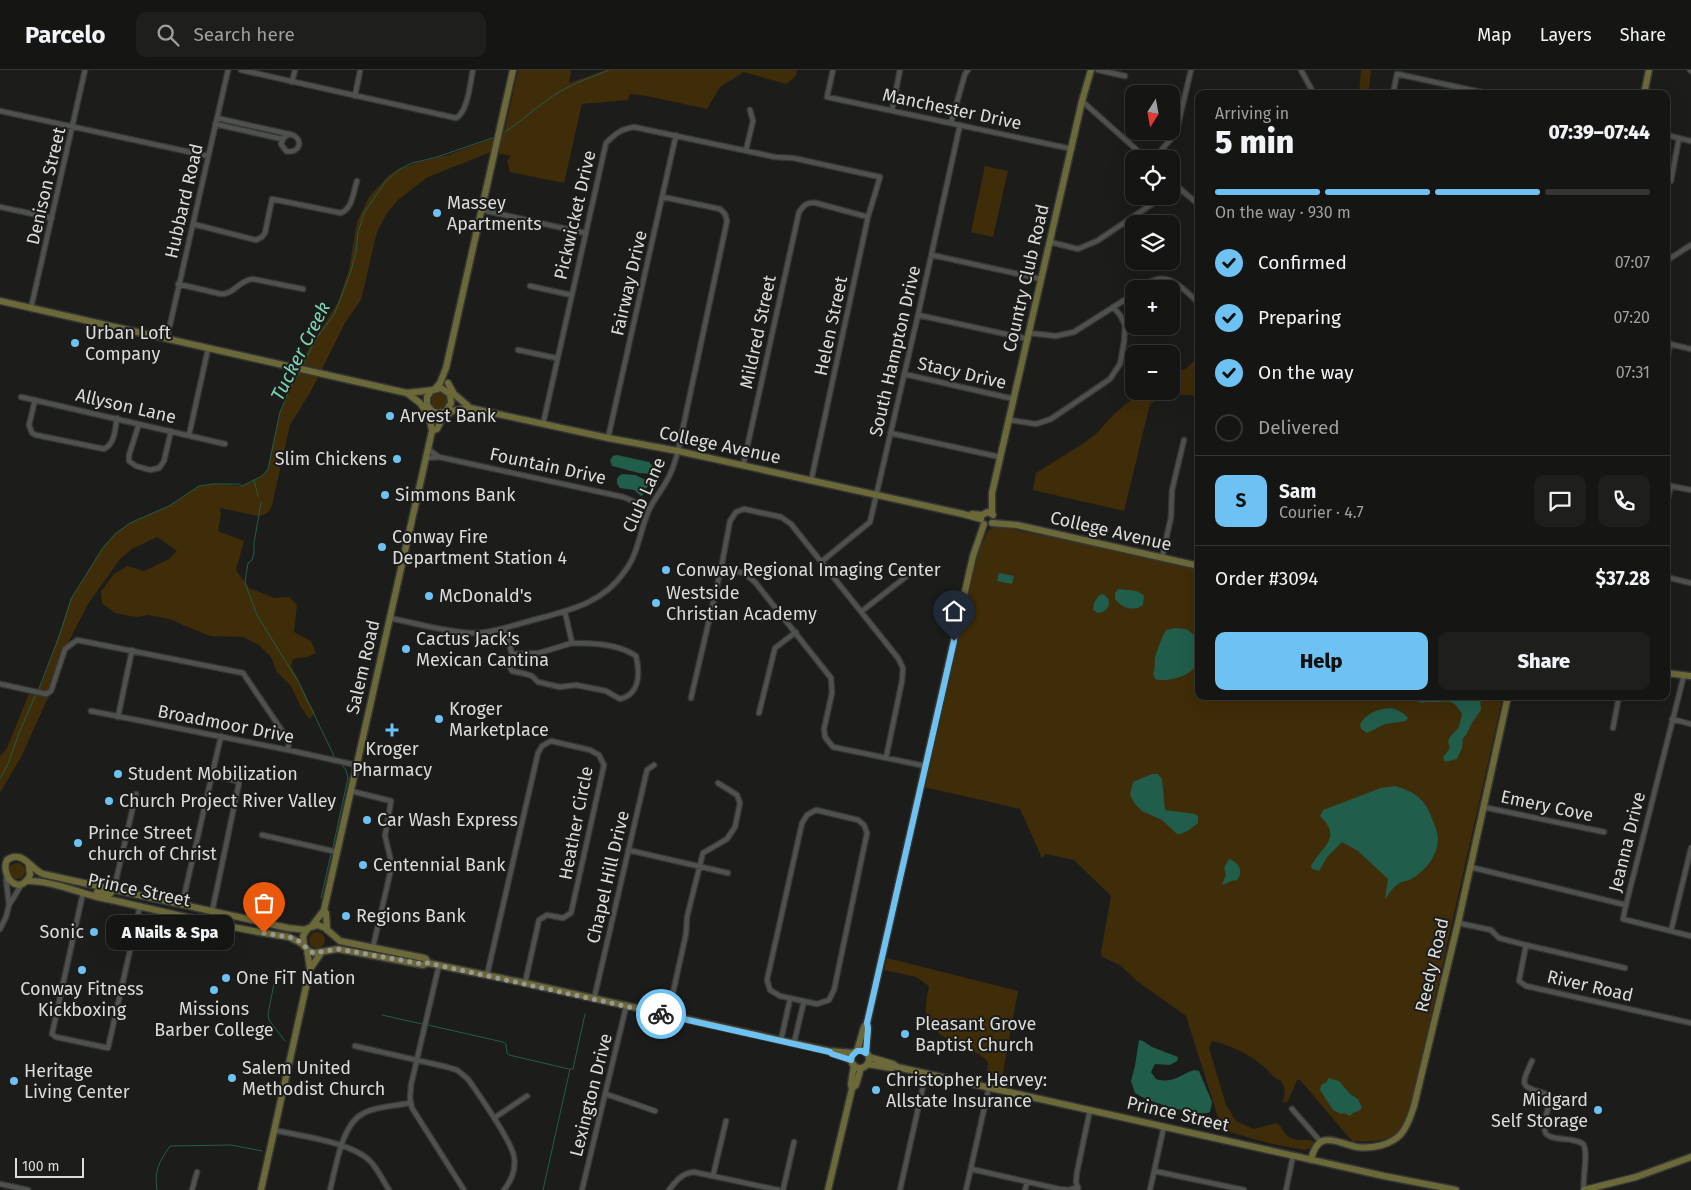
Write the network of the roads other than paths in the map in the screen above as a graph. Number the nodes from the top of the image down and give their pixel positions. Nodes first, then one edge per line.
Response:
1 (86, 70) edge
2 (228, 70) edge
3 (241, 70) edge
4 (295, 70) edge
5 (473, 70) edge
6 (512, 70) edge
7 (833, 70) edge
8 (900, 70) edge
9 (968, 70) edge
10 (1091, 70) edge
11 (1098, 70) edge
12 (1190, 70) edge
13 (1301, 70) edge
14 (1649, 70) edge
15 (360, 71) edge
16 (1125, 76) dead end
17 (292, 82) junction
18 (1455, 87) junction
19 (1312, 90) edge
20 (1394, 90) edge
21 (1454, 90) edge
22 (1470, 90) edge
23 (1645, 90) edge
24 (356, 96) junction
25 (1082, 101) junction
26 (750, 110) dead end
27 (892, 110) junction
28 (0, 111) edge
29 (217, 118) junction
30 (951, 123) junction
31 (215, 124) junction
32 (960, 125) junction
33 (74, 127) junction
34 (290, 134) junction
35 (676, 135) junction
36 (1670, 136) edge
37 (1679, 138) junction
38 (282, 139) junction
39 (1691, 141) edge
40 (1072, 149) junction
41 (746, 150) junction
42 (1137, 150) edge
43 (1161, 150) edge
44 (208, 156) junction
45 (880, 177) joint
46 (357, 180) dead end
47 (1671, 181) dead end
48 (1180, 189) edge
49 (663, 197) junction
50 (1195, 200) edge
51 (1151, 205) edge
52 (0, 207) edge
53 (482, 210) junction
54 (868, 217) junction
55 (52, 218) junction
56 (193, 224) junction
57 (585, 233) junction
58 (1050, 242) junction
59 (1691, 245) edge
60 (932, 255) junction
61 (1670, 258) edge
62 (1041, 279) junction
63 (178, 284) junction
64 (530, 286) dead end
65 (1180, 286) edge
66 (302, 289) dead end
67 (571, 295) junction
68 (1195, 299) edge
69 (1125, 300) edge
70 (0, 301) edge
71 (1113, 307) junction
72 (31, 308) junction
73 (918, 315) junction
74 (1028, 336) junction
75 (167, 338) junction
76 (1670, 344) edge
77 (208, 348) junction
78 (1691, 349) edge
79 (518, 350) dead end
80 (556, 358) junction
81 (445, 370) junction
82 (904, 374) junction
83 (448, 384) junction
84 (432, 389) junction
85 (408, 394) junction
86 (450, 395) junction
87 (21, 397) dead end
88 (1014, 399) junction
89 (35, 400) junction
90 (469, 407) junction
91 (428, 408) junction
92 (455, 410) junction
93 (444, 412) junction
94 (117, 418) junction
95 (1009, 420) junction
96 (139, 424) junction
97 (542, 424) junction
98 (433, 430) junction
99 (170, 431) junction
100 (890, 433) junction
101 (189, 435) junction
102 (608, 438) junction
103 (1184, 440) dead end
104 (225, 444) dead end
105 (428, 449) junction
106 (678, 450) junction
107 (439, 457) junction
108 (1000, 457) junction
109 (426, 458) junction
110 (743, 466) junction
111 (811, 481) junction
112 (1670, 486) edge
113 (1691, 490) edge
114 (876, 494) junction
115 (650, 508) junction
116 (987, 519) junction
117 (1162, 558) junction
118 (821, 562) junction
119 (921, 565) dead end
120 (1195, 565) edge
121 (721, 569) junction
122 (1670, 578) edge
123 (1691, 583) edge
124 (862, 611) junction
125 (565, 612) junction
126 (389, 618) junction
127 (505, 628) junction
128 (796, 632) junction
129 (572, 643) junction
130 (132, 650) junction
131 (512, 654) junction
132 (1670, 674) edge
133 (1687, 676) edge
134 (0, 684) edge
135 (691, 698) dead end
136 (1507, 700) edge
137 (1618, 700) edge
138 (91, 711) dead end
139 (759, 713) dead end
140 (118, 717) junction
141 (1672, 719) junction
142 (1691, 724) edge
143 (1613, 728) dead end
144 (221, 736) junction
145 (288, 750) junction
146 (886, 758) junction
147 (356, 765) junction
148 (654, 765) dead end
149 (925, 766) junction
150 (212, 775) junction
151 (718, 784) dead end
152 (351, 791) junction
153 (136, 794) dead end
154 (1483, 807) junction
155 (1604, 832) dead end
156 (262, 835) dead end
157 (1691, 848) edge
158 (628, 850) junction
159 (337, 852) junction
160 (3, 861) edge
161 (29, 864) junction
162 (698, 866) junction
163 (1470, 867) junction
164 (728, 873) dead end
165 (3, 876) edge
166 (24, 882) junction
167 (107, 887) junction
168 (114, 889) junction
169 (86, 894) junction
170 (174, 903) junction
171 (9, 905) junction
172 (182, 905) junction
173 (1626, 905) junction
174 (144, 907) junction
175 (324, 910) junction
176 (212, 912) junction
177 (264, 923) junction
178 (1458, 923) junction
179 (232, 926) junction
180 (309, 928) junction
181 (0, 929) edge
182 (328, 931) junction
183 (1671, 931) junction
184 (1691, 936) edge
185 (1526, 945) junction
186 (305, 947) junction
187 (373, 947) junction
188 (324, 952) junction
189 (426, 961) junction
190 (439, 965) junction
191 (1625, 968) dead end
192 (310, 969) junction
193 (487, 975) junction
194 (525, 983) junction
195 (594, 999) junction
196 (790, 999) junction
197 (804, 1001) junction
198 (626, 1007) junction
199 (668, 1015) junction
200 (1691, 1022) edge
201 (782, 1040) junction
202 (794, 1043) junction
203 (355, 1046) dead end
204 (860, 1059) junction
205 (417, 1060) junction
206 (1532, 1061) dead end
207 (926, 1073) junction
208 (989, 1087) junction
209 (606, 1094) junction
210 (527, 1096) dead end
211 (410, 1103) junction
212 (1292, 1109) dead end
213 (1090, 1110) junction
214 (655, 1111) dead end
215 (494, 1118) junction
216 (726, 1122) dead end
217 (1164, 1126) junction
218 (274, 1130) junction
219 (794, 1142) dead end
220 (1321, 1142) junction
221 (341, 1145) junction
222 (1292, 1156) junction
223 (1691, 1157) edge
224 (1311, 1160) junction
225 (971, 1169) junction
226 (1154, 1171) junction
227 (197, 1172) dead end
228 (714, 1176) junction
229 (1027, 1182) junction
230 (0, 1184) edge
231 (1078, 1189) edge
232 (28, 1190) edge
233 (192, 1190) edge
234 (261, 1190) edge
235 (330, 1190) edge
236 (389, 1190) edge
237 (464, 1190) edge
238 (504, 1190) edge
239 (582, 1190) edge
240 (669, 1190) edge
241 (778, 1190) edge
242 (783, 1190) edge
243 (828, 1190) edge
244 (900, 1190) edge
245 (966, 1190) edge
246 (1025, 1190) edge
247 (1150, 1190) edge
248 (1244, 1190) edge
249 (1286, 1190) edge
250 (1456, 1190) edge
251 (1584, 1190) edge

1 - 33 street, Denison Street
2 - 29 street, Hubbard Road
3 - 17 street
4 - 17 street
5 - 24 street
6 - 53 main road
7 - 27 street, Manchester Drive
8 - 27 street
9 - 30 street
10 - 25 main road, Country Club Road
11 - 16 street
12 - 43 street
13 - 19 street
14 - 23 main road
15 - 24 street
17 - 24 street
18 - 20 street
18 - 21 street
18 - 22 street
25 - 40 main road, Country Club Road
25 - 42 street
26 - 41 street
27 - 30 street, Manchester Drive
28 - 33 street
29 - 31 street, Hubbard Road
29 - 34 street
30 - 32 street, Manchester Drive
31 - 38 street
31 - 44 street, Hubbard Road
32 - 40 street, Manchester Drive
32 - 60 street, South Hampton Drive
33 - 44 street
33 - 55 street, Denison Street
34 - 38 street
34 - 38 street
35 - 41 street, Pickwicket Drive
35 - 49 street, Fairway Drive
35 - 57 street, Pickwicket Drive
36 - 37 street
37 - 39 street
37 - 47 street
40 - 58 main road, Country Club Road
41 - 45 street, Pickwicket Drive
44 - 56 street, Hubbard Road
45 - 54 street, Helen Street
46 - 56 street
48 - 50 street
49 - 102 street, Fairway Drive
49 - 106 street, Club Lane
51 - 58 street
52 - 55 street
53 - 57 street
53 - 81 main road
54 - 110 street, Mildred Street
54 - 111 street, Helen Street
55 - 72 street, Denison Street
56 - 63 street, Hubbard Road
57 - 67 street, Pickwicket Drive
58 - 62 main road, Country Club Road
59 - 61 street
60 - 62 street
60 - 73 street, South Hampton Drive
62 - 74 main road, Country Club Road
63 - 66 street
63 - 75 street, Hubbard Road
64 - 67 street
65 - 68 street
67 - 80 street, Pickwicket Drive
69 - 71 street
70 - 72 main road
71 - 74 street
71 - 95 street
72 - 75 main road
73 - 74 street
73 - 82 street, South Hampton Drive
74 - 88 main road, Country Club Road
75 - 77 main road
76 - 78 street
77 - 85 main road
77 - 101 street
79 - 80 street
80 - 97 street, Pickwicket Drive
81 - 83 main road
81 - 84 main road
82 - 88 street, Stacy Drive
82 - 100 street, South Hampton Drive
83 - 86 main road
83 - 90 main road
84 - 85 main road
84 - 86 main road
84 - 91 main road
85 - 91 main road
86 - 90 main road, College Avenue
86 - 93 main road
87 - 89 street, Allyson Lane
88 - 95 main road, Country Club Road
89 - 94 street, Allyson Lane
89 - 94 street
90 - 92 main road, College Avenue
90 - 97 main road, College Avenue
91 - 93 main road
91 - 98 main road, Salem Road
92 - 93 main road, College Avenue
92 - 98 main road
93 - 98 main road, Salem Road
94 - 96 street, Allyson Lane
95 - 108 main road, Country Club Road
96 - 99 street, Allyson Lane
96 - 99 street
97 - 102 main road, College Avenue
98 - 105 main road, Salem Road
99 - 101 street, Allyson Lane
100 - 108 street
100 - 114 street, South Hampton Drive
101 - 104 street, Allyson Lane
102 - 106 main road, College Avenue
103 - 117 street
105 - 107 street, Fountain Drive
105 - 109 main road, Salem Road
106 - 110 main road, College Avenue
106 - 115 street, Club Lane
107 - 109 street, Fountain Drive
107 - 115 street, Fountain Drive
108 - 116 main road, Country Club Road
109 - 126 main road, Salem Road
110 - 111 main road, College Avenue
111 - 114 main road, College Avenue
112 - 113 street
114 - 116 main road, College Avenue
114 - 118 street, South Hampton Drive
115 - 125 street, Club Lane
116 - 117 main road, College Avenue
116 - 149 main road, Country Club Road
117 - 120 main road, College Avenue
118 - 121 street
118 - 124 street
119 - 124 street
121 - 128 street
121 - 135 street
122 - 123 street
124 - 146 street
125 - 127 street, Club Lane
125 - 129 street
126 - 127 street, Club Lane
126 - 147 main road, Salem Road
127 - 131 street
128 - 139 street
128 - 146 street
129 - 131 street
129 - 131 street
130 - 134 street
130 - 140 street
130 - 145 street
132 - 133 main road
133 - 141 street, Jeanna Drive
136 - 154 main road, Reedy Road
137 - 143 street
138 - 140 street, Broadmoor Drive
140 - 144 street, Broadmoor Drive
141 - 142 street
141 - 173 street, Jeanna Drive
144 - 145 street, Broadmoor Drive
144 - 150 street
145 - 147 street, Broadmoor Drive
146 - 149 street
147 - 152 main road, Salem Road
148 - 158 street, Chapel Hill Drive
149 - 204 main road, Country Club Road
150 - 172 street
150 - 176 street
151 - 162 street
152 - 159 main road, Salem Road
152 - 187 street
153 - 168 street
154 - 155 street, Emery Cove
154 - 163 main road, Reedy Road
156 - 159 street
157 - 183 street
158 - 162 street
158 - 195 street, Chapel Hill Drive
159 - 175 main road, Salem Road
160 - 161 main road
160 - 165 main road
161 - 166 main road
161 - 167 main road, Prince Street
162 - 164 street
162 - 199 street
163 - 173 street, Jeanna Drive
163 - 178 main road, Reedy Road
165 - 166 main road
165 - 171 street
166 - 169 main road, Prince Street
166 - 171 street
167 - 168 main road, Prince Street
167 - 169 main road
168 - 169 main road
168 - 170 main road, Prince Street
169 - 174 main road, Prince Street
169 - 174 street
170 - 172 main road, Prince Street
170 - 174 main road
171 - 181 street
172 - 174 main road
172 - 176 main road, Prince Street
173 - 183 street
174 - 179 main road, Prince Street
175 - 180 main road, Salem Road
175 - 182 main road, Salem Road
176 - 177 main road, Prince Street
177 - 179 main road
177 - 180 main road, Prince Street
178 - 185 street, River Road
178 - 220 main road, Reedy Road
179 - 186 main road, Prince Street
180 - 182 main road
180 - 186 main road
182 - 187 main road, Prince Street
182 - 188 main road
183 - 184 street
185 - 191 street, River Road
185 - 200 street, River Road
186 - 188 main road
186 - 192 main road
187 - 189 main road, Prince Street
188 - 189 main road, Prince Street
188 - 192 main road
189 - 190 main road, Prince Street
190 - 193 main road, Prince Street
190 - 205 street
192 - 218 main road
193 - 194 main road, Prince Street
193 - 194 street, Heather Circle
194 - 195 main road, Prince Street
195 - 198 main road, Prince Street
196 - 197 street
196 - 197 street
196 - 201 street
197 - 202 street
198 - 199 main road, Prince Street
198 - 209 street, Lexington Drive
199 - 201 main road, Prince Street
201 - 202 main road, Prince Street
202 - 204 main road, Prince Street
203 - 205 street
204 - 207 main road, Prince Street
204 - 243 main road, Country Club Road
205 - 211 street
205 - 215 street
206 - 251 street
207 - 208 main road, Prince Street
207 - 244 street
208 - 213 main road, Prince Street
208 - 225 street
209 - 214 street
209 - 239 street, Lexington Drive
210 - 215 street
211 - 221 street
211 - 237 street
212 - 220 street
213 - 217 main road, Prince Street
213 - 231 street
215 - 238 street
216 - 228 street
217 - 222 main road, Prince Street
217 - 226 street
218 - 221 street
218 - 234 main road
219 - 242 street
220 - 224 main road
221 - 235 street
221 - 236 street
222 - 224 main road, Prince Street
222 - 249 street
223 - 251 main road
224 - 250 main road, Prince Street
225 - 229 street
225 - 245 street
226 - 247 street
226 - 248 street
227 - 233 street
228 - 240 street
228 - 241 street
229 - 231 street
229 - 246 street
230 - 232 street

